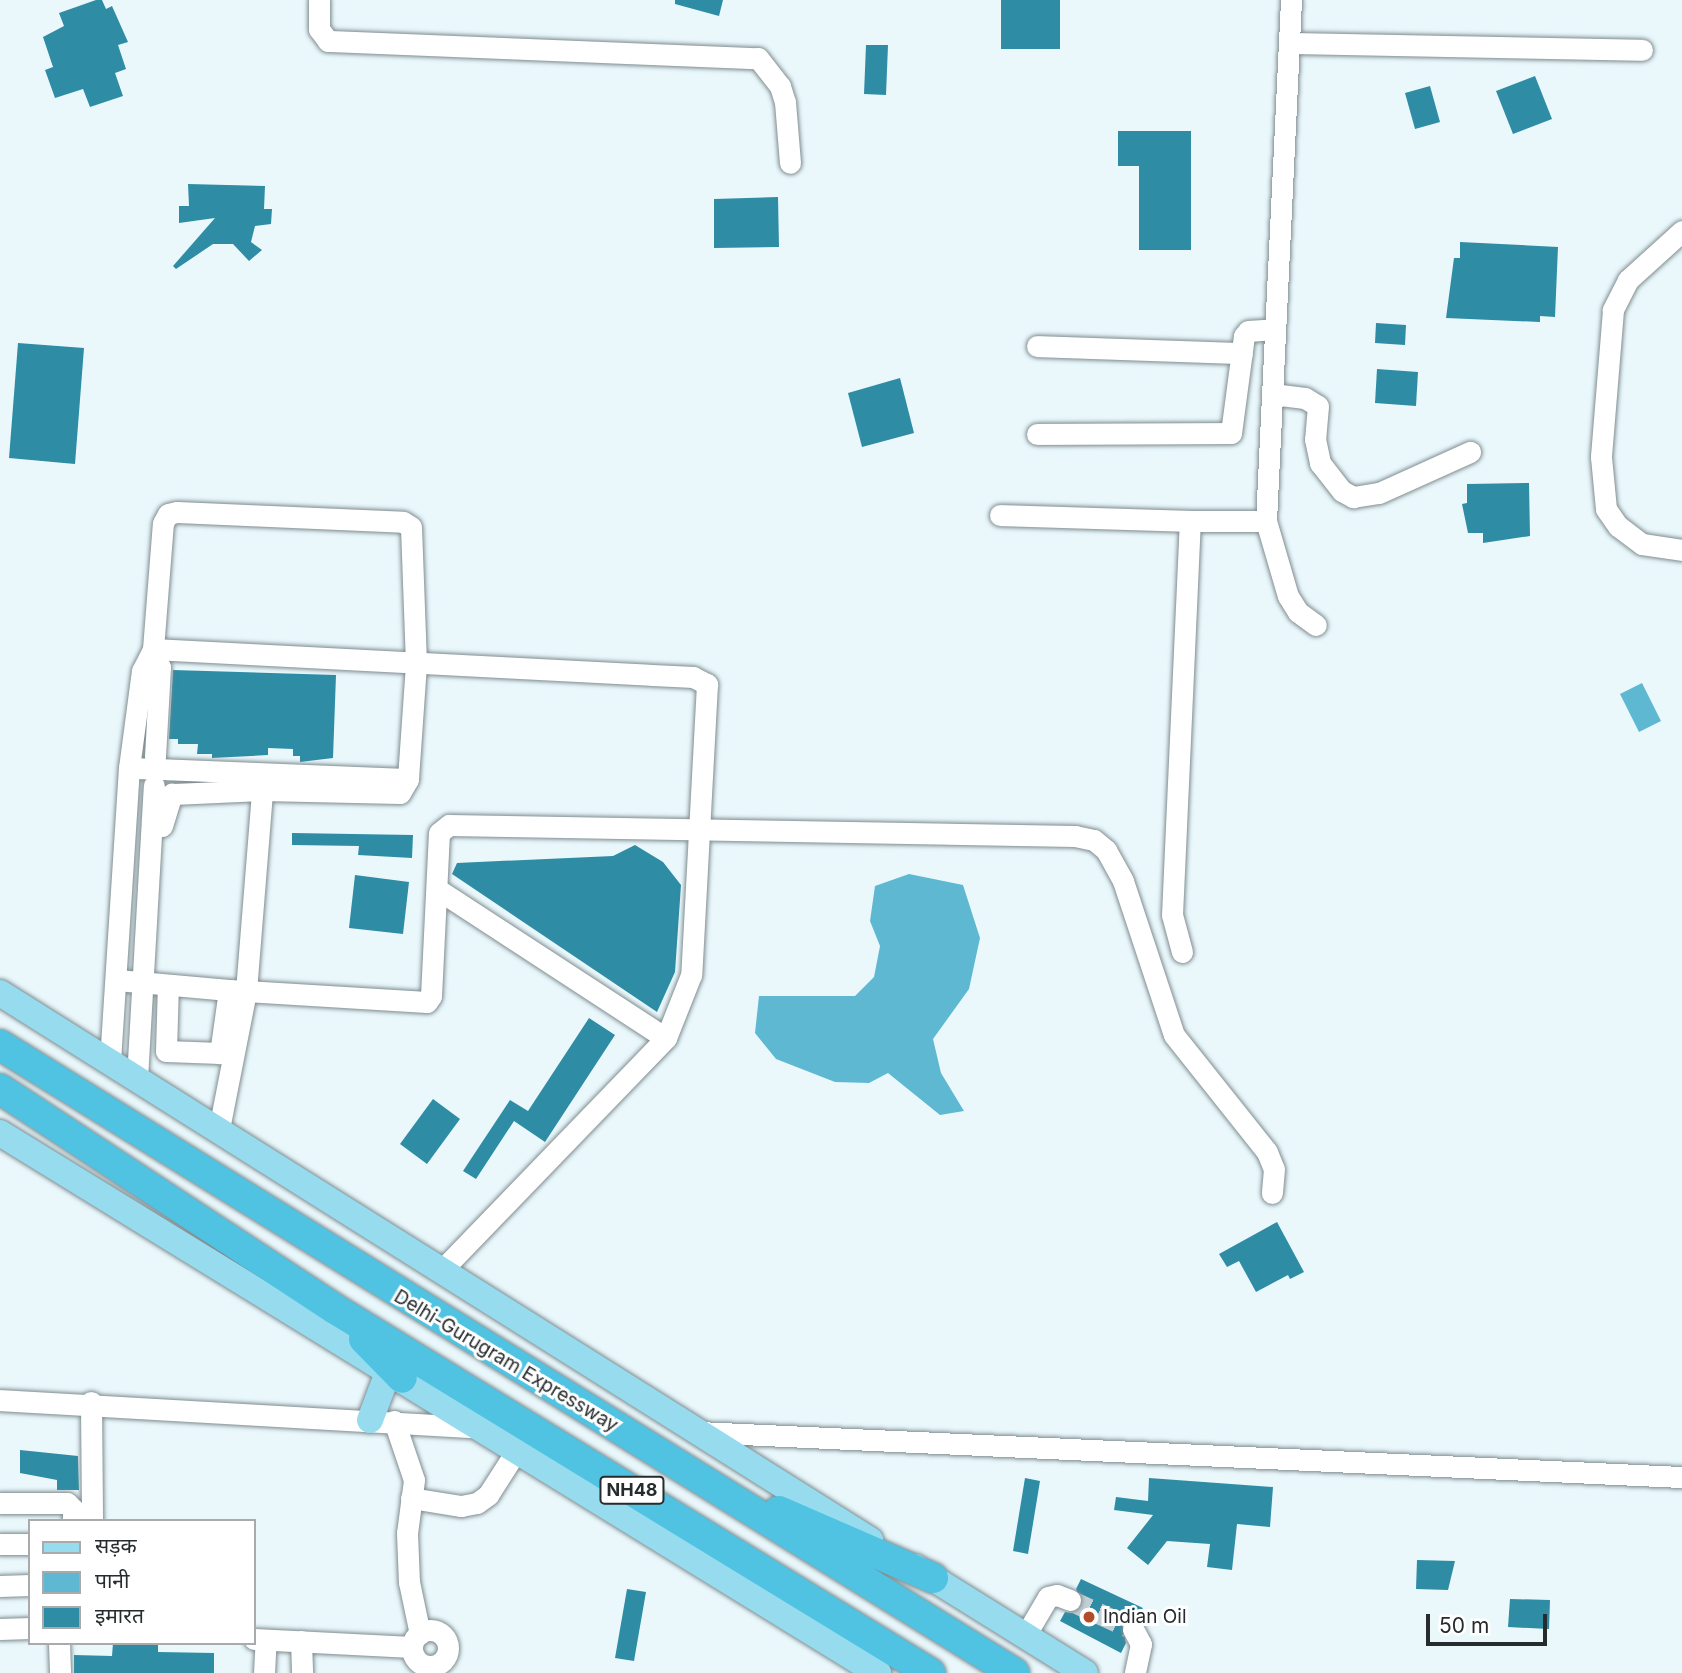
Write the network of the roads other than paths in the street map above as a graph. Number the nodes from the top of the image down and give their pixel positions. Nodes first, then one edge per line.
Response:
1 (319, 0) edge
2 (1291, 0) edge
3 (1290, 43) junction
4 (1642, 50) dead end
5 (790, 163) dead end
6 (1682, 231) edge
7 (1275, 329) junction
8 (1037, 346) dead end
9 (1242, 353) junction
10 (1272, 394) junction
11 (1037, 434) dead end
12 (1470, 452) dead end
13 (1000, 515) dead end
14 (1189, 521) junction
15 (1266, 521) junction
16 (1682, 550) edge
17 (1316, 625) dead end
18 (153, 650) junction
19 (416, 664) junction
20 (155, 757) dead end
21 (129, 768) junction
22 (408, 779) junction
23 (154, 785) dead end
24 (261, 790) junction
25 (696, 831) junction
26 (150, 854) junction
27 (438, 888) junction
28 (1182, 952) dead end
29 (117, 980) junction
30 (142, 982) junction
31 (168, 985) junction
32 (238, 991) junction
33 (0, 993) edge
34 (666, 1038) junction
35 (0, 1045) edge
36 (110, 1061) junction
37 (137, 1078) junction
38 (0, 1089) edge
39 (219, 1129) junction
40 (0, 1133) edge
41 (1272, 1193) dead end
42 (442, 1271) junction
43 (335, 1309) junction
44 (396, 1374) junction
45 (0, 1400) edge
46 (92, 1402) junction
47 (382, 1421) junction
48 (485, 1429) junction
49 (696, 1432) junction
50 (518, 1448) junction
51 (1682, 1477) edge
52 (719, 1489) junction
53 (411, 1498) junction
54 (0, 1503) edge
55 (73, 1519) edge
56 (92, 1519) edge
57 (0, 1544) edge
58 (28, 1545) edge
59 (933, 1578) junction
60 (28, 1585) edge
61 (0, 1586) edge
62 (1070, 1600) tunnel mouth
63 (28, 1628) edge
64 (0, 1629) edge
65 (1133, 1629) dead end
66 (1026, 1636) junction
67 (260, 1639) edge
68 (416, 1640) junction
69 (301, 1641) junction
70 (60, 1645) edge
71 (439, 1668) edge
72 (869, 1670) edge
73 (60, 1673) edge
74 (264, 1673) edge
75 (302, 1673) edge
76 (930, 1673) edge
77 (1014, 1673) edge
78 (1084, 1673) edge
79 (1135, 1673) edge

1 - 5 street
2 - 3 street
3 - 4 street
3 - 7 street
6 - 16 street
7 - 9 street
7 - 10 street
8 - 9 street
9 - 11 street
10 - 12 street
10 - 15 street
13 - 14 street
14 - 15 street
14 - 28 street
15 - 17 street
18 - 19 street
18 - 19 street
18 - 20 street
18 - 21 street
19 - 22 street
19 - 25 street
21 - 22 street
21 - 29 street
22 - 24 street
23 - 26 street
24 - 26 street
24 - 32 street
25 - 27 street
25 - 34 street
25 - 41 street
26 - 30 street
27 - 32 street
27 - 34 street
29 - 30 street
29 - 36 street
30 - 31 street
30 - 37 street
31 - 32 street
31 - 32 street
32 - 39 street
33 - 36 main road
34 - 42 street
35 - 52 highway, Delhi-Gurugram Expressway / NH48
36 - 37 main road
37 - 39 main road
38 - 43 highway, NH48
39 - 42 main road
40 - 44 main road
42 - 49 main road
43 - 44 highway
43 - 76 highway, NH48
44 - 47 main road
44 - 48 main road
45 - 46 street
46 - 47 street
46 - 56 street
47 - 48 street
47 - 53 street
48 - 50 main road
49 - 51 street
49 - 59 main road
50 - 53 street
50 - 72 main road
52 - 59 highway
52 - 77 highway, Delhi-Gurugram Expressway / NH48
53 - 68 street
54 - 55 street
57 - 58 street
59 - 66 main road
60 - 61 street
62 - 66 street
63 - 64 street
65 - 79 street
66 - 78 main road
67 - 69 street
67 - 74 street
68 - 69 street
68 - 71 street
68 - 71 street
69 - 75 street
70 - 73 street

